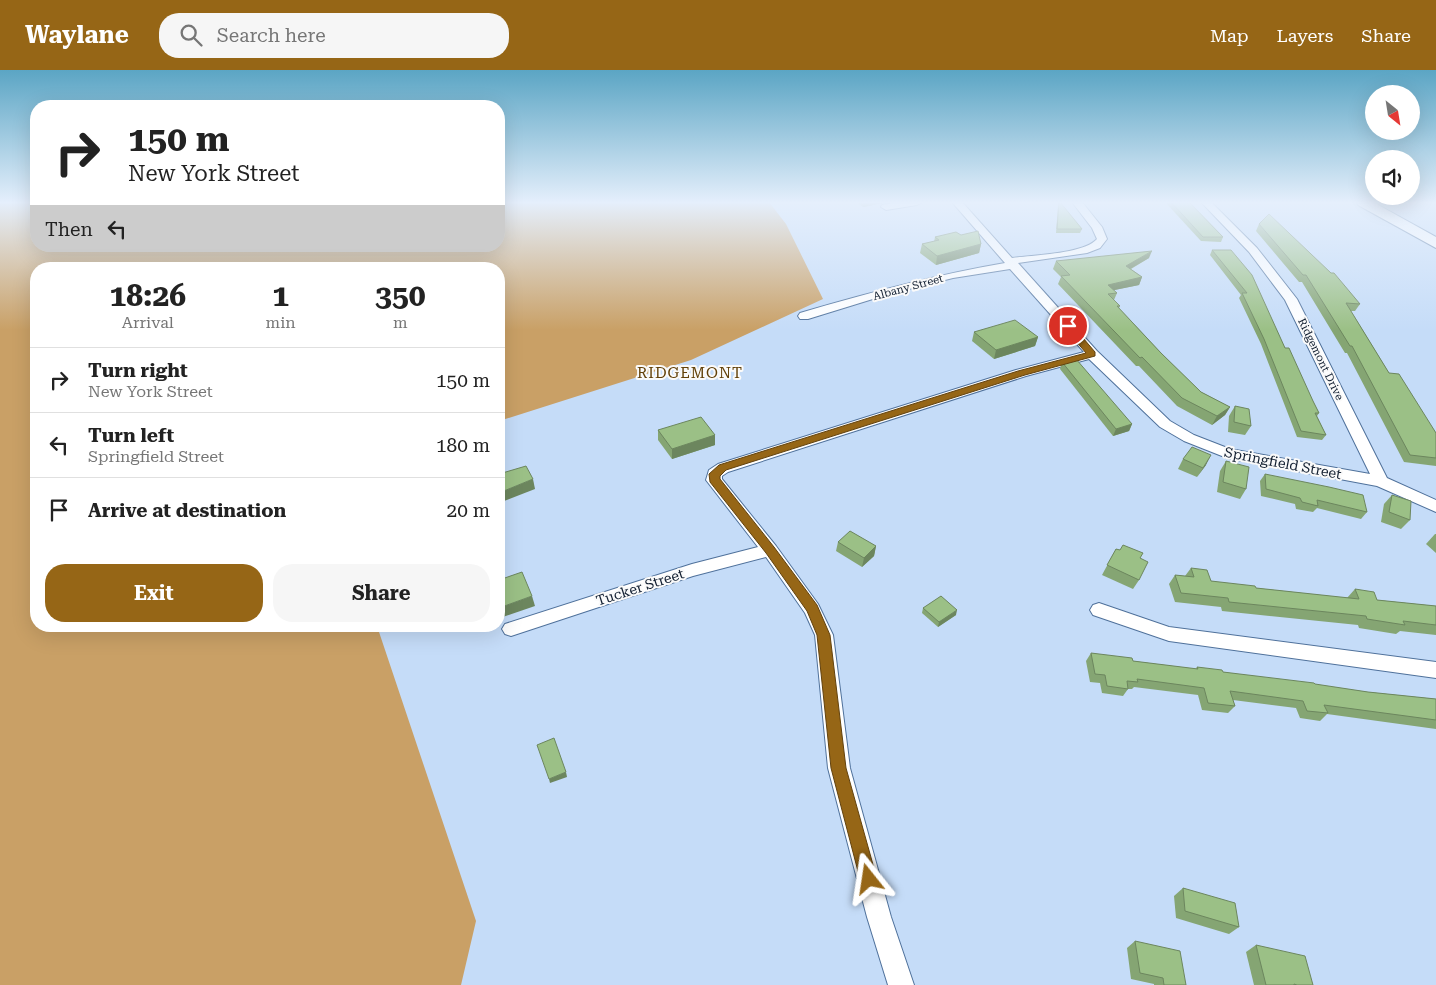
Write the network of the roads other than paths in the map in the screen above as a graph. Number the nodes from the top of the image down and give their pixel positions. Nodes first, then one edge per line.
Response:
1 (996, 245) edge
2 (1097, 245) edge
3 (1248, 245) edge
4 (1012, 263) junction
5 (804, 316) dead end
6 (1092, 354) junction
7 (714, 480) joint
8 (1381, 481) junction
9 (1436, 506) edge
10 (770, 550) junction
11 (1099, 610) dead end
12 (510, 629) dead end
13 (1436, 670) edge
14 (901, 985) edge

1 - 4 street, Springfield Street
2 - 4 street
3 - 8 street, Ridgemont Drive
4 - 5 street, Albany Street
4 - 6 street, Springfield Street
6 - 7 street
6 - 8 street, Springfield Street
7 - 10 street
8 - 9 street
10 - 12 street, Tucker Street
10 - 14 street
11 - 13 street

